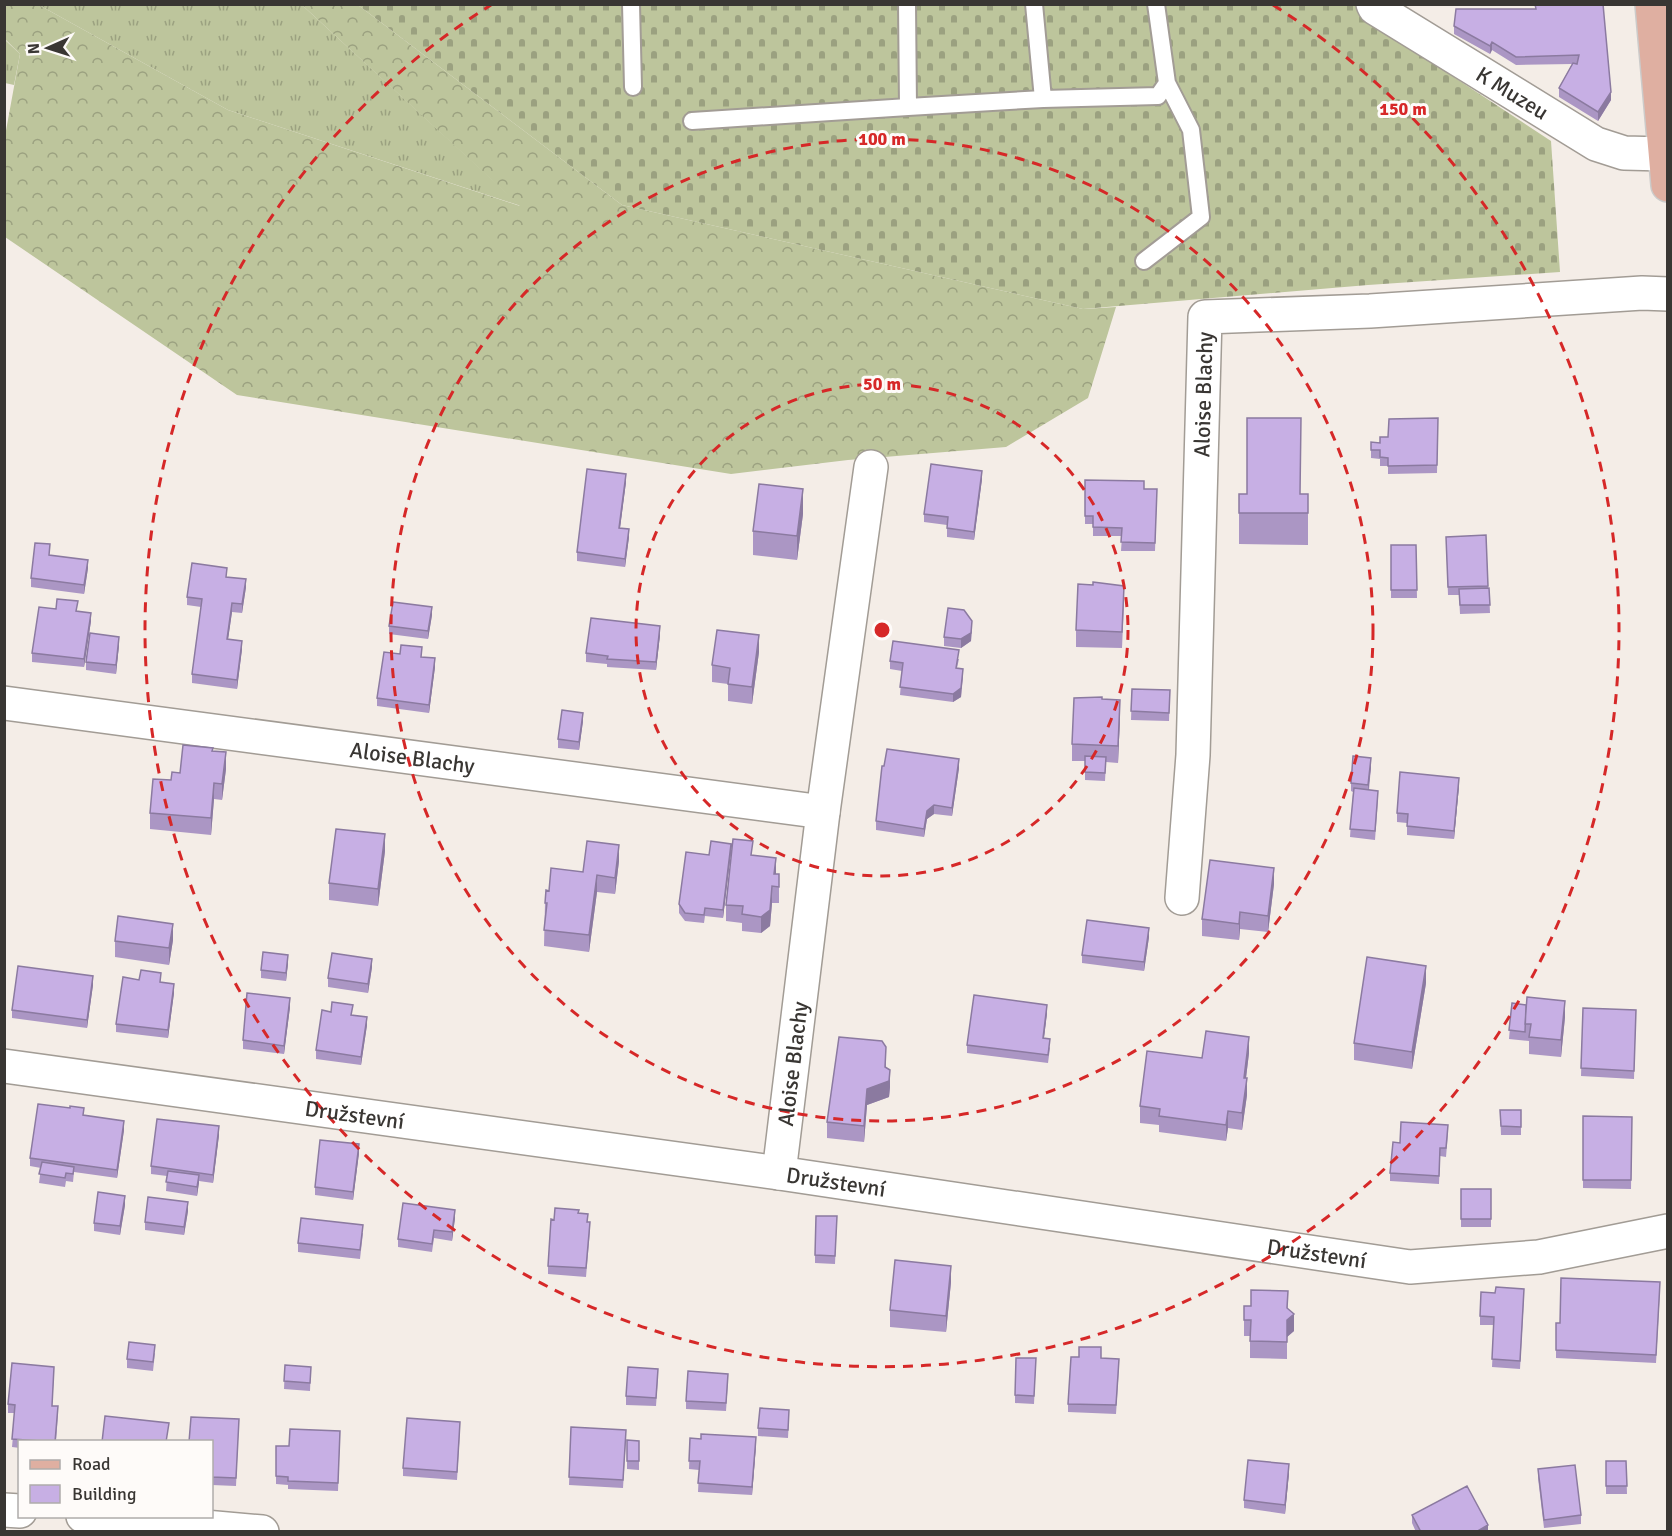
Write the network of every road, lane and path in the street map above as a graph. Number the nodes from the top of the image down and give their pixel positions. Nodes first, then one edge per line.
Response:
1 (631, 4) edge
2 (907, 4) edge
3 (1034, 4) edge
4 (1156, 4) edge
5 (1373, 4) edge
6 (1652, 4) edge
7 (1167, 83) junction
8 (633, 87) dead end
9 (1042, 99) junction
10 (908, 107) junction
11 (692, 121) dead end
12 (1666, 170) edge
13 (1144, 261) dead end
14 (1668, 294) edge
15 (871, 466) dead end
16 (4, 703) edge
17 (823, 812) junction
18 (1182, 898) dead end
19 (4, 1066) edge
20 (779, 1173) junction
21 (1668, 1231) edge
22 (105, 1518) edge
23 (262, 1532) edge

1 - 8 lane
2 - 10 lane
3 - 9 lane
4 - 7 lane
5 - 12 street, K Muzeu
6 - 12 main road
7 - 9 lane
7 - 13 lane
9 - 10 lane
10 - 11 lane
14 - 18 street, Aloise Blachy
15 - 17 street, Aloise Blachy
16 - 17 street, Aloise Blachy
17 - 20 street, Aloise Blachy
19 - 20 street, Družstevní
20 - 21 street, Družstevní
22 - 23 street

